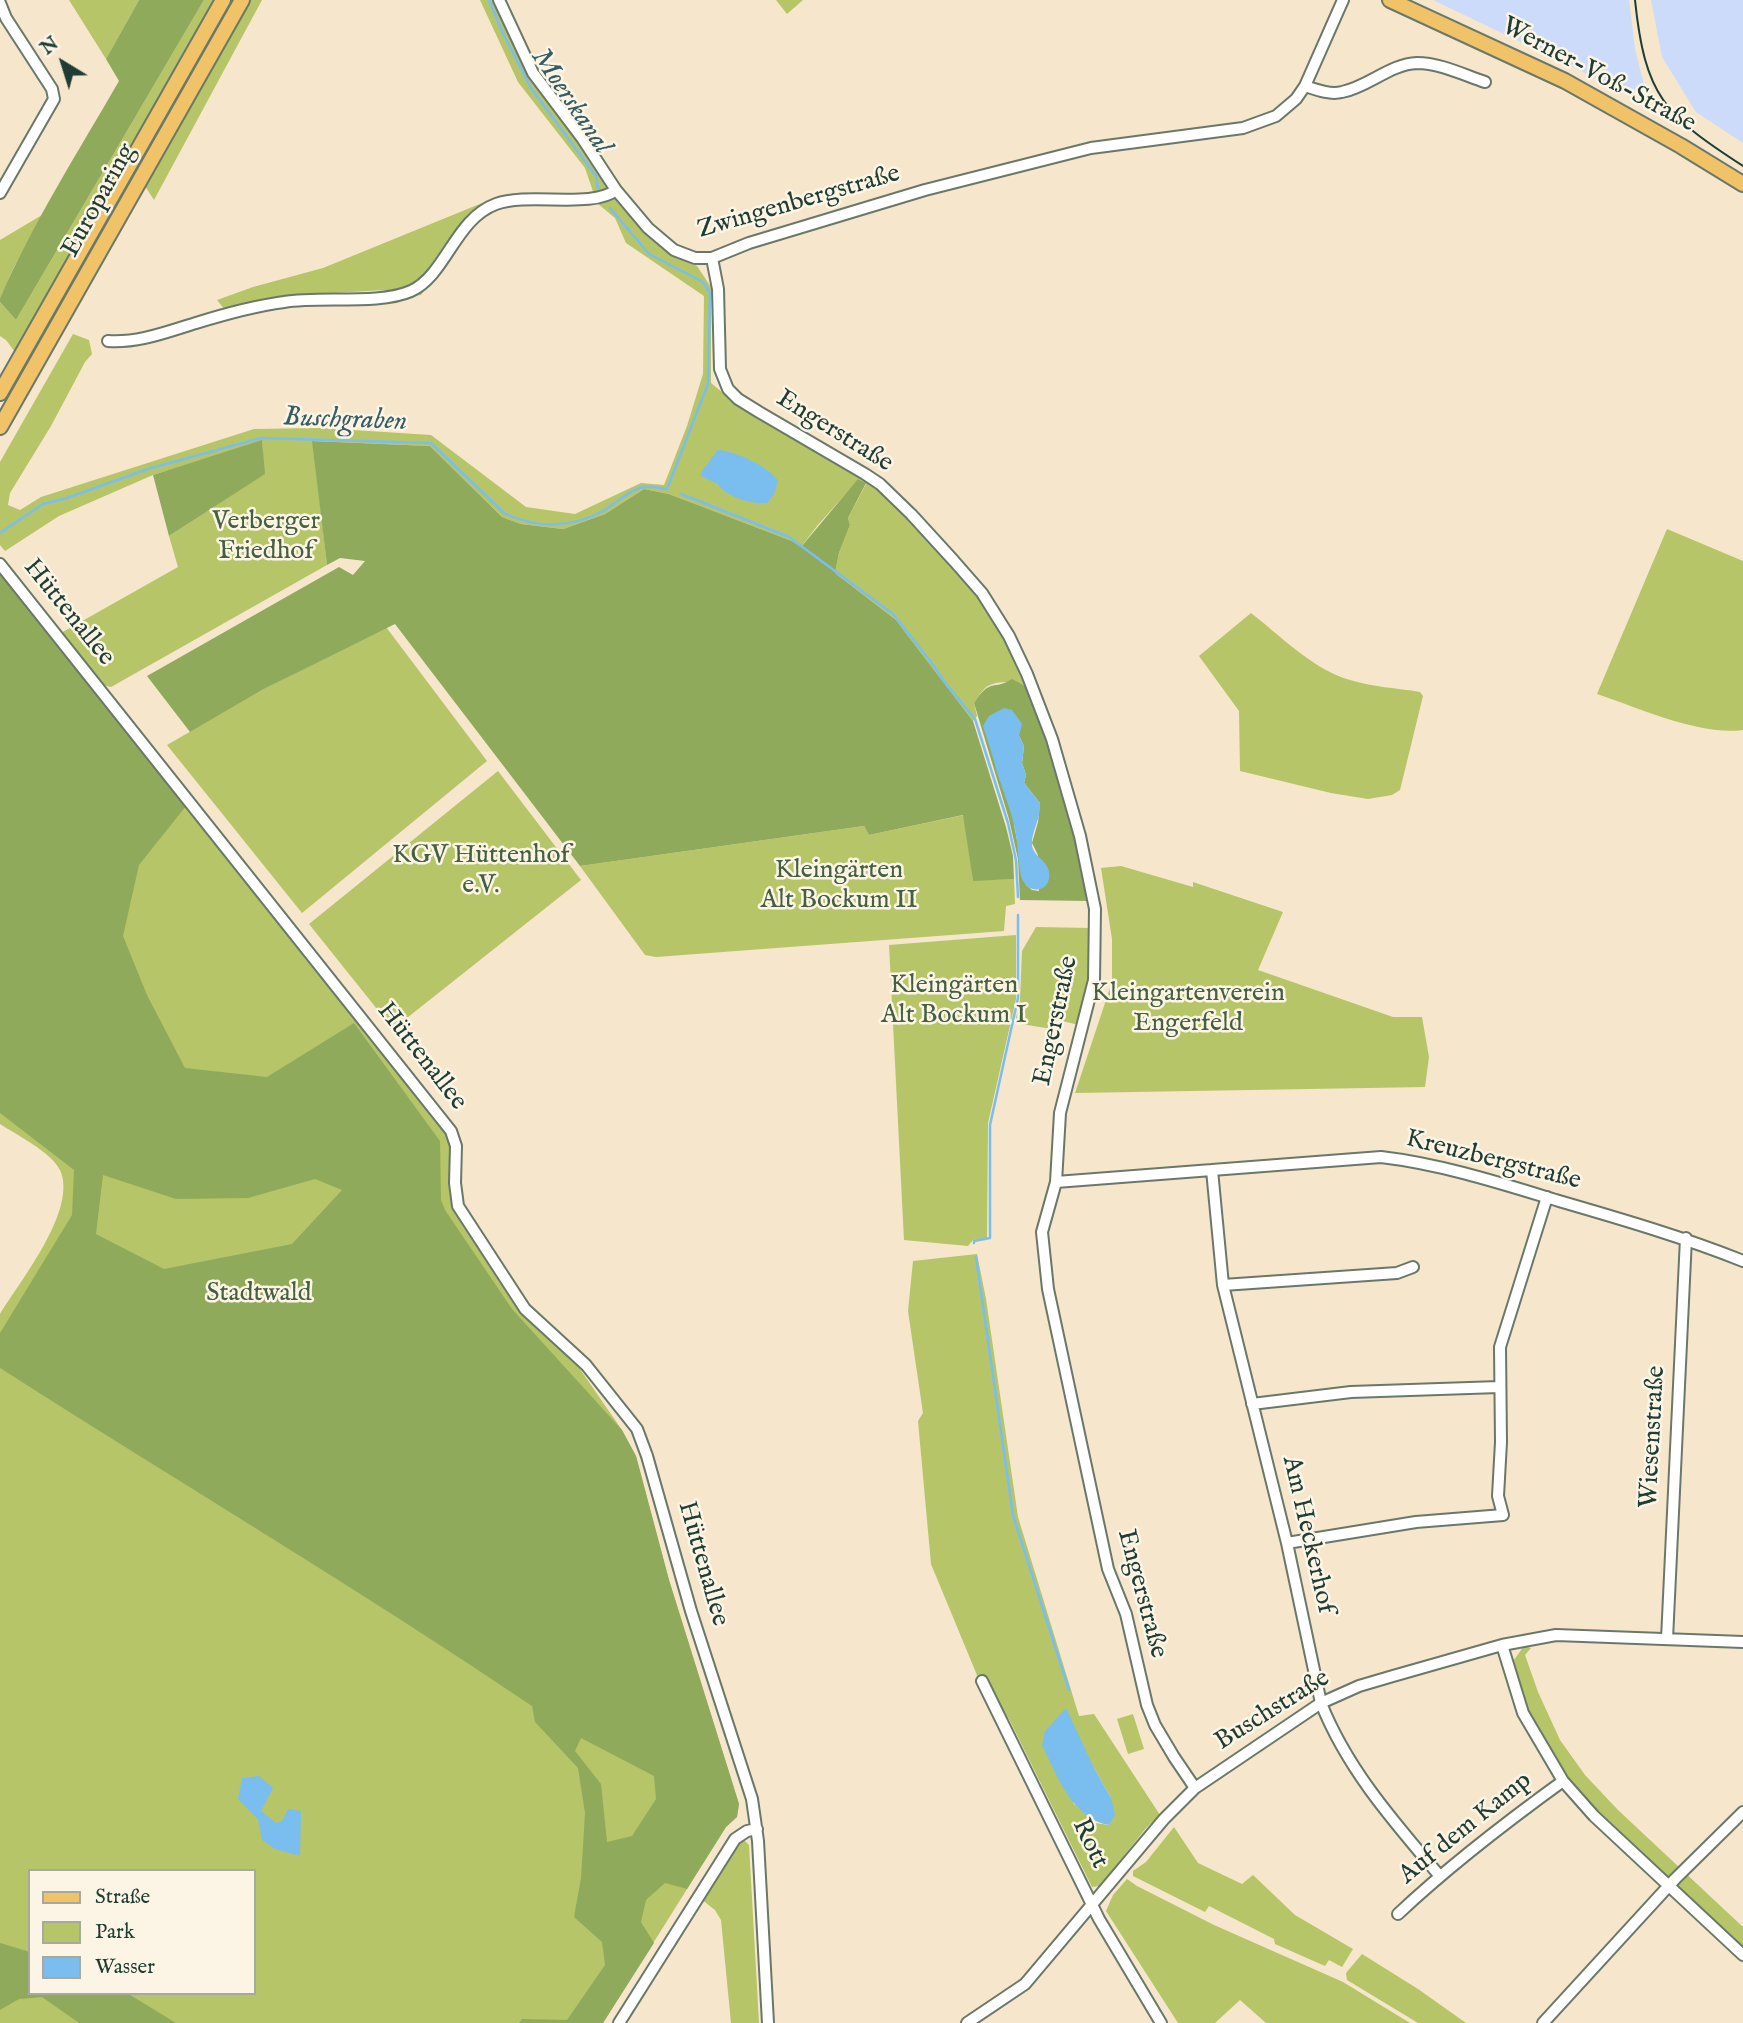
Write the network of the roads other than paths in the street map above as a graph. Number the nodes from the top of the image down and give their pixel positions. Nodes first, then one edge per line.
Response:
1 (223, 0) edge
2 (242, 0) edge
3 (499, 0) edge
4 (1343, 0) edge
5 (1390, 0) edge
6 (0, 4) edge
7 (1485, 82) dead end
8 (1305, 86) junction
9 (5, 174) edge
10 (1743, 184) edge
11 (616, 190) junction
12 (0, 193) edge
13 (712, 258) junction
14 (108, 341) dead end
15 (0, 393) edge
16 (0, 427) edge
17 (0, 564) edge
18 (1212, 1170) junction
19 (1056, 1182) junction
20 (1547, 1197) junction
21 (1686, 1238) junction
22 (1743, 1261) edge
23 (1413, 1267) dead end
24 (1223, 1285) junction
25 (1499, 1387) junction
26 (1252, 1404) junction
27 (1287, 1542) junction
28 (1667, 1639) junction
29 (1743, 1642) edge
30 (1502, 1645) junction
31 (982, 1681) dead end
32 (1321, 1703) junction
33 (1563, 1781) junction
34 (1195, 1788) junction
35 (1743, 1812) edge
36 (757, 1829) junction
37 (1439, 1875) junction
38 (1670, 1886) junction
39 (1094, 1905) junction
40 (1398, 1914) dead end
41 (1743, 1955) edge
42 (619, 2023) edge
43 (768, 2023) edge
44 (967, 2023) edge
45 (1161, 2023) edge
46 (1543, 2023) edge

1 - 15 main road, Europaring
2 - 16 main road, Europaring
3 - 11 street, Zwingenbergstraße
4 - 8 street, Zwingenbergstraße
5 - 10 main road, Werner-Voß-Straße
6 - 9 street
7 - 8 street
8 - 13 street, Zwingenbergstraße
9 - 12 street
11 - 13 street, Zwingenbergstraße
11 - 14 street
13 - 19 street, Engerstraße
17 - 36 street, Hüttenallee
18 - 19 street, Kreuzbergstraße
18 - 20 street, Kreuzbergstraße
18 - 24 street, Am Heckerhof
19 - 34 street, Engerstraße
20 - 21 street, Kreuzbergstraße
20 - 25 street
21 - 22 street, Kreuzbergstraße
21 - 28 street, Wiesenstraße
23 - 24 street
24 - 26 street, Am Heckerhof
25 - 26 street
25 - 27 street
26 - 27 street, Am Heckerhof
27 - 32 street, Am Heckerhof
28 - 29 street, Buschstraße
28 - 30 street, Buschstraße
30 - 32 street, Buschstraße
30 - 33 street
31 - 39 street, Rott
32 - 34 street, Buschstraße
32 - 37 street, Am Heckerhof
33 - 37 street, Auf dem Kamp
33 - 38 street
34 - 39 street, Buschstraße
35 - 38 street
36 - 42 street
36 - 43 street, Hüttenallee
37 - 40 street, Auf dem Kamp
38 - 41 street
38 - 46 street
39 - 44 street, Buschstraße
39 - 45 street, Rott

